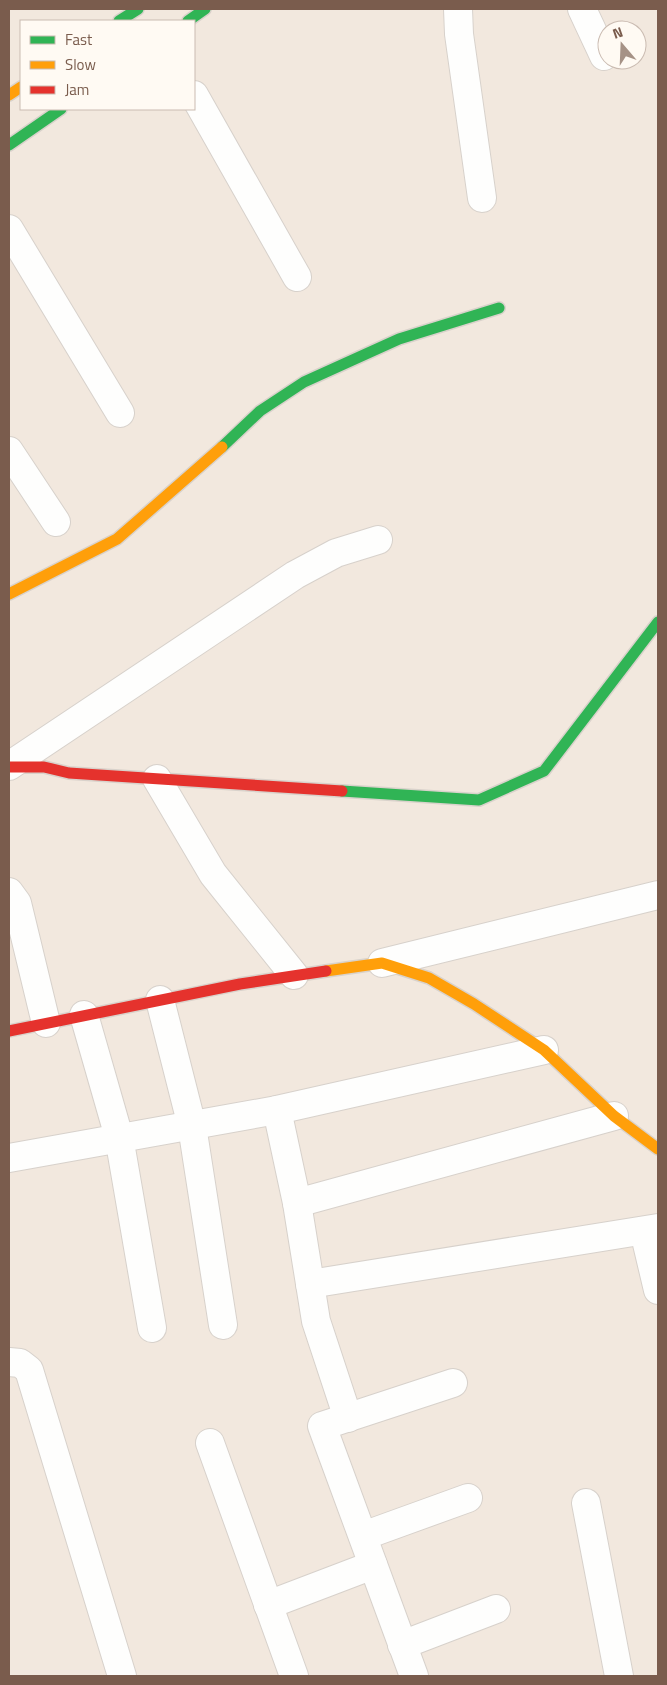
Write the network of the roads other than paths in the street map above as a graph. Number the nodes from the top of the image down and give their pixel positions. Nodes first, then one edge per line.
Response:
1 (108, 9) edge
2 (138, 9) edge
3 (205, 9) edge
4 (458, 9) edge
5 (582, 9) edge
6 (116, 20) edge
7 (119, 20) edge
8 (189, 20) edge
9 (597, 41) edge
10 (20, 88) edge
11 (9, 95) edge
12 (195, 98) edge
13 (60, 110) edge
14 (9, 145) edge
15 (482, 198) dead end
16 (9, 229) edge
17 (297, 276) dead end
18 (499, 308) dead end
19 (120, 413) dead end
20 (9, 451) edge
21 (56, 522) dead end
22 (378, 540) dead end
23 (9, 594) edge
24 (658, 623) edge
25 (9, 766) edge
26 (157, 779) junction
27 (9, 892) edge
28 (658, 895) edge
29 (382, 963) junction
30 (294, 975) junction
31 (160, 1000) junction
32 (84, 1016) junction
33 (46, 1023) junction
34 (9, 1031) edge
35 (544, 1050) junction
36 (277, 1110) junction
37 (614, 1116) junction
38 (192, 1126) junction
39 (119, 1137) junction
40 (658, 1149) edge
41 (9, 1158) edge
42 (297, 1203) junction
43 (651, 1229) edge
44 (310, 1284) junction
45 (658, 1290) edge
46 (223, 1325) dead end
47 (152, 1328) dead end
48 (9, 1362) edge
49 (453, 1383) dead end
50 (348, 1418) junction
51 (210, 1443) dead end
52 (468, 1498) dead end
53 (586, 1503) dead end
54 (363, 1536) junction
55 (373, 1565) junction
56 (268, 1605) junction
57 (496, 1609) dead end
58 (402, 1644) junction
59 (122, 1676) edge
60 (294, 1676) edge
61 (414, 1676) edge
62 (618, 1676) edge

1 - 6 street
2 - 7 street
3 - 8 street
4 - 15 street
5 - 9 street
10 - 11 street
12 - 17 street
13 - 14 street
16 - 19 street
18 - 23 street
20 - 21 street
22 - 25 street
24 - 26 street
25 - 26 street
26 - 30 street
27 - 33 street
28 - 29 street
29 - 30 street
29 - 35 street
30 - 31 street
31 - 32 street
31 - 38 street
32 - 33 street
32 - 39 street
33 - 34 street
35 - 36 street
35 - 37 street
36 - 38 street
36 - 42 street
37 - 40 street
37 - 42 street
38 - 39 street
38 - 46 street
39 - 41 street
39 - 47 street
42 - 44 street
43 - 44 street
43 - 45 street
44 - 50 street
48 - 59 street
49 - 50 street
50 - 54 street
51 - 56 street
52 - 54 street
53 - 62 street
54 - 55 street
55 - 56 street
55 - 58 street
56 - 60 street
57 - 58 street
58 - 61 street

